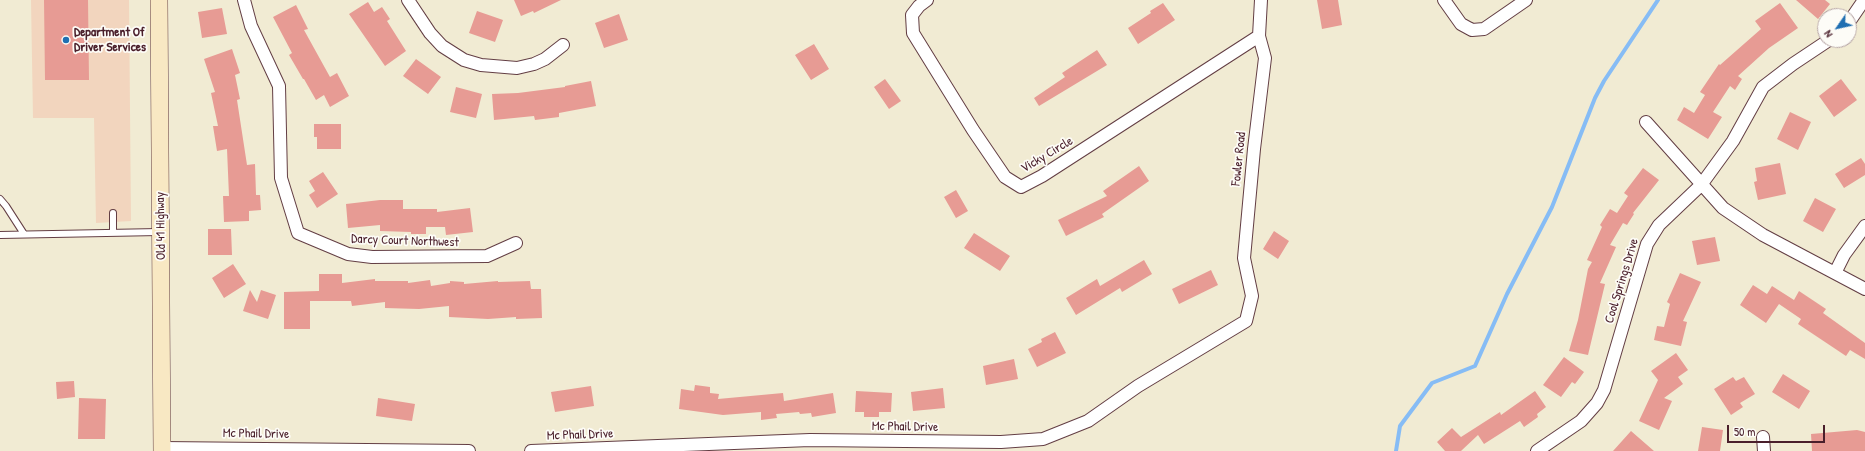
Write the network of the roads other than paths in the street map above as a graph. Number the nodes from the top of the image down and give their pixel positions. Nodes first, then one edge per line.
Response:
1 (159, 0) edge
2 (244, 0) edge
3 (408, 0) edge
4 (927, 0) edge
5 (1260, 0) edge
6 (1444, 0) edge
7 (1526, 0) edge
8 (1864, 0) edge
9 (1857, 10) edge
10 (1259, 36) junction
11 (563, 45) dead end
12 (1817, 48) edge
13 (1646, 122) dead end
14 (1701, 185) junction
15 (0, 199) edge
16 (113, 213) dead end
17 (1865, 226) edge
18 (160, 232) junction
19 (113, 233) junction
20 (0, 234) edge
21 (24, 234) junction
22 (516, 244) dead end
23 (1835, 273) junction
24 (1865, 289) edge
25 (1246, 321) joint
26 (1763, 437) dead end
27 (162, 450) edge
28 (469, 451) edge
29 (531, 451) edge
30 (1537, 451) edge
31 (1764, 451) edge

1 - 18 main road, Old 41 Highway
2 - 22 street, Darcy Court Northwest
3 - 11 street
4 - 10 street, Vicky Circle
5 - 10 street, Fowler Road
6 - 7 street
8 - 9 street
10 - 25 street, Fowler Road
12 - 14 street, Cool Springs Drive
13 - 14 street
14 - 23 street
14 - 30 street, Cool Springs Drive
15 - 21 lane
16 - 19 lane
17 - 23 street
18 - 19 lane
18 - 27 main road, Old 41 Highway
19 - 21 lane
20 - 21 lane
23 - 24 street
25 - 29 street, Mc Phail Drive
26 - 31 street
27 - 28 street, Mc Phail Drive

